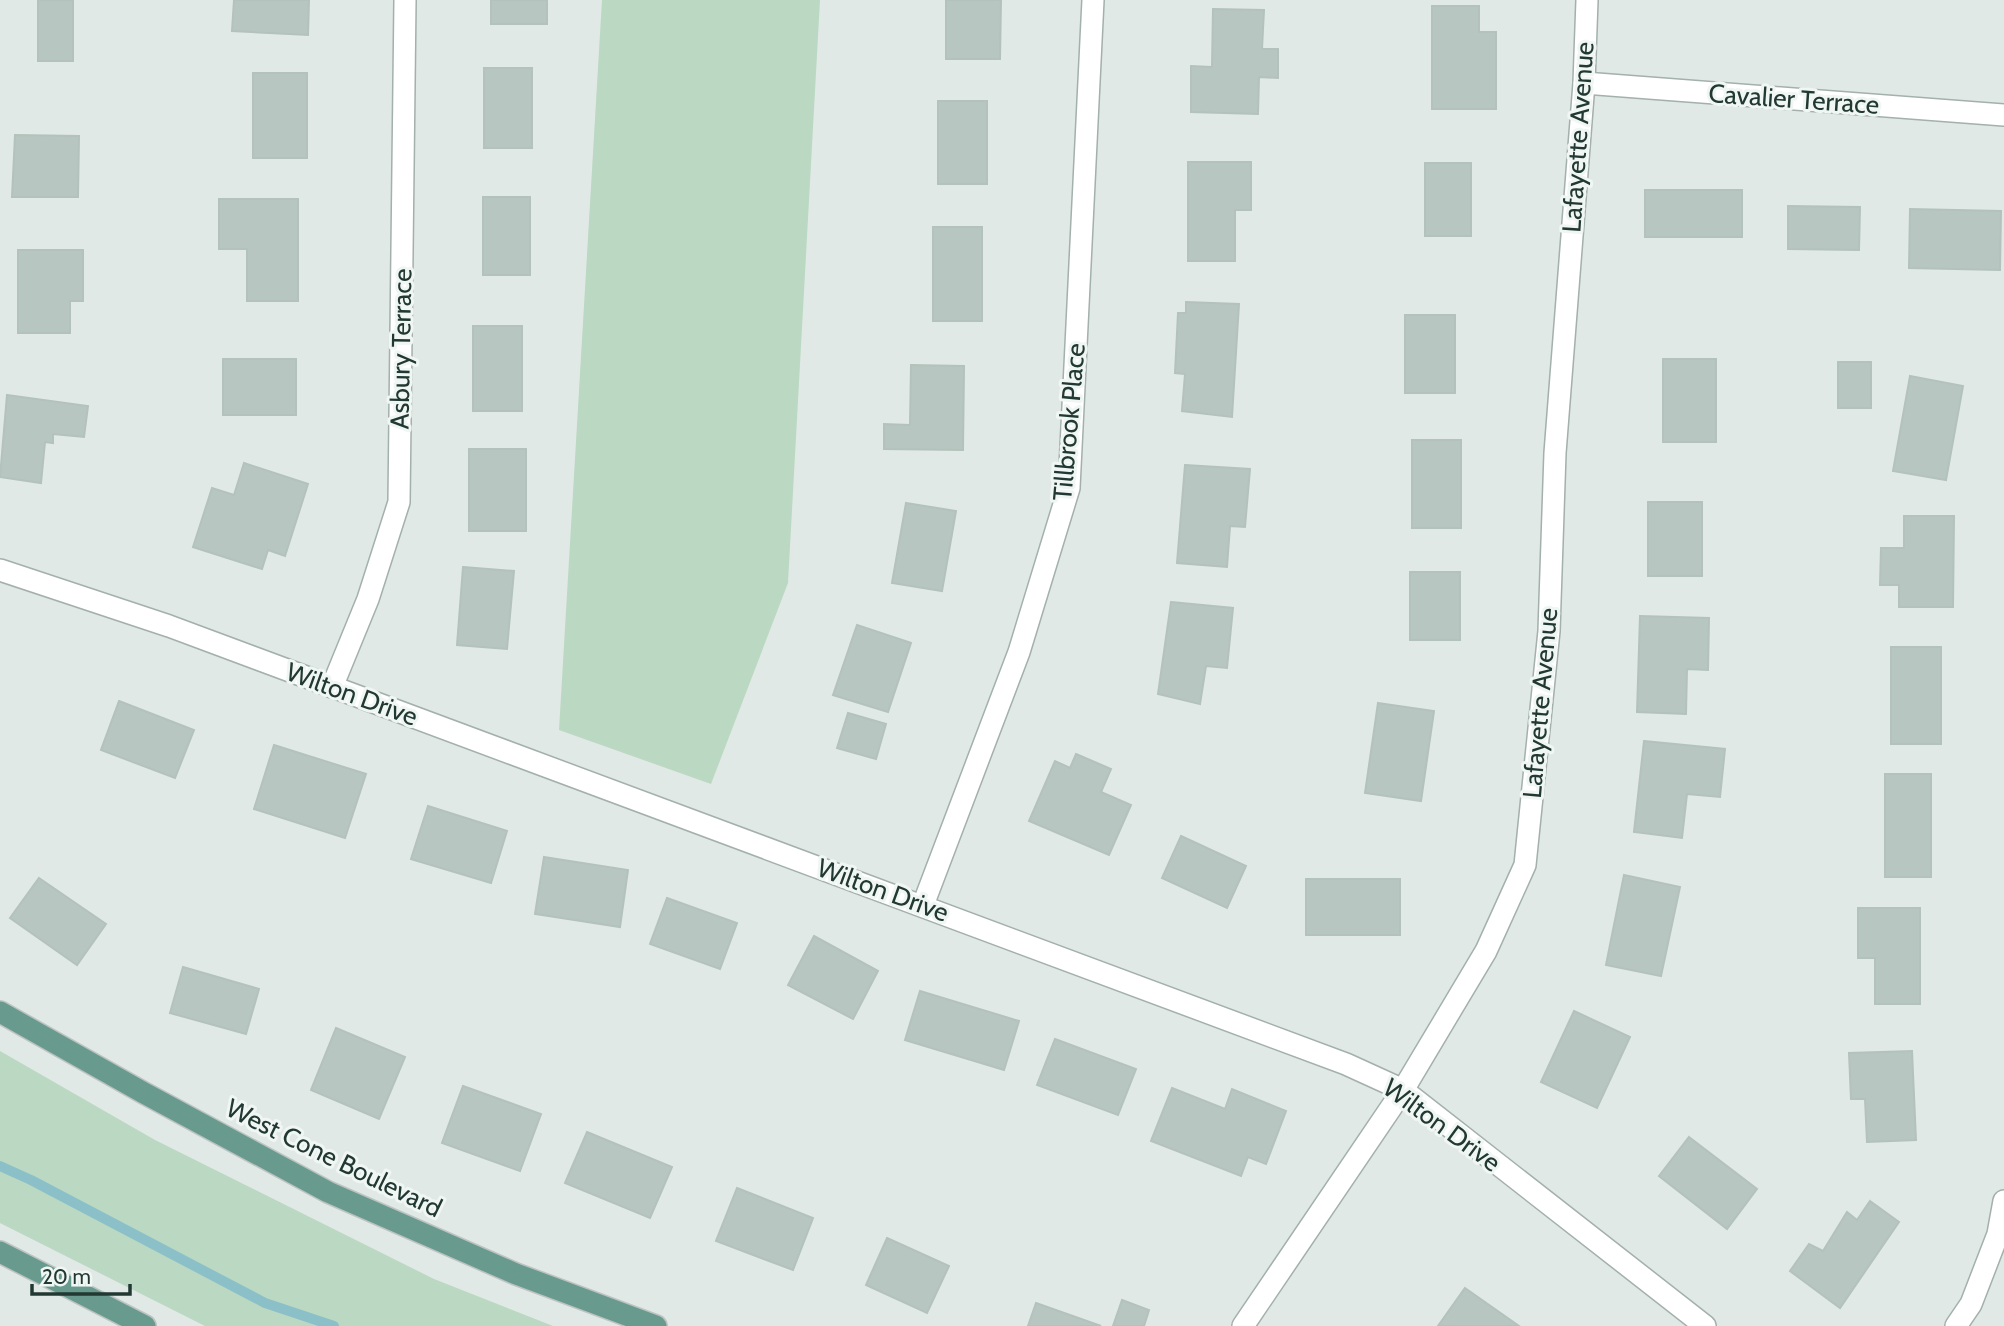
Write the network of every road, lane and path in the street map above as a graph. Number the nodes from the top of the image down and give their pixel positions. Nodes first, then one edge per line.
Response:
1 (405, 0) edge
2 (1093, 0) edge
3 (1587, 0) edge
4 (1584, 83) junction
5 (2004, 115) edge
6 (0, 569) edge
7 (332, 687) junction
8 (923, 905) junction
9 (0, 1012) edge
10 (1403, 1090) junction
11 (2004, 1200) edge
12 (0, 1252) edge
13 (145, 1326) edge
14 (656, 1326) edge
15 (1243, 1326) edge
16 (1705, 1326) edge
17 (1955, 1326) edge

1 - 7 street, Asbury Terrace
2 - 8 street, Tillbrook Place
3 - 4 street, Lafayette Avenue
4 - 5 street, Cavalier Terrace
4 - 10 street, Lafayette Avenue
6 - 7 street, Wilton Drive
7 - 8 street, Wilton Drive
8 - 10 street, Wilton Drive
9 - 14 main road, West Cone Boulevard
10 - 15 street, Lafayette Avenue
10 - 16 street, Wilton Drive
11 - 17 street
12 - 13 main road

